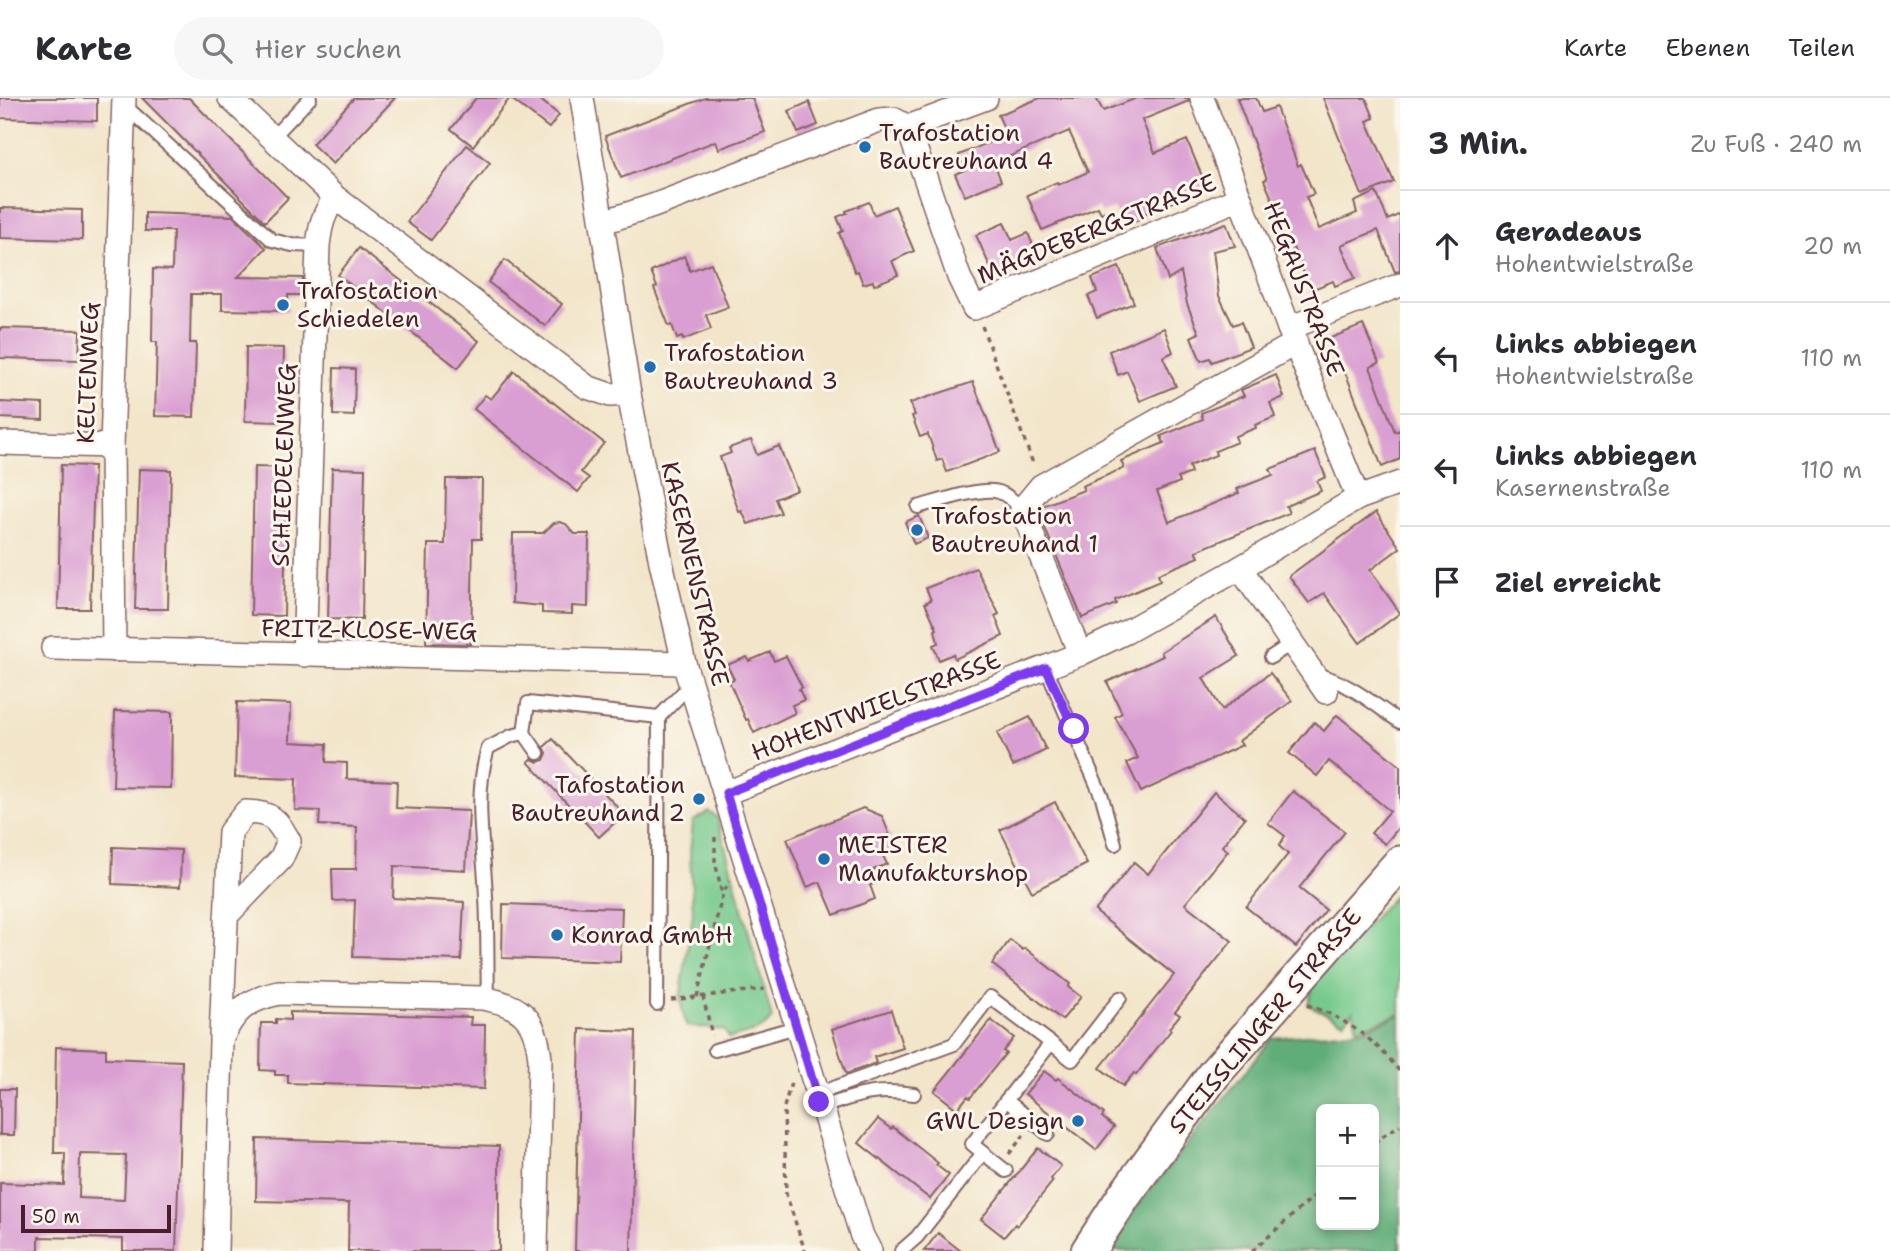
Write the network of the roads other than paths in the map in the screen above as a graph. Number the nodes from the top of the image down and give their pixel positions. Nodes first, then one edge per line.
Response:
1 (230, 98) edge
2 (310, 98) edge
3 (582, 98) edge
4 (986, 98) edge
5 (1202, 98) edge
6 (123, 101) edge
7 (908, 127) junction
8 (272, 138) junction
9 (336, 198) junction
10 (1240, 198) junction
11 (603, 222) junction
12 (318, 246) junction
13 (1400, 285) edge
14 (1292, 335) junction
15 (629, 394) junction
16 (0, 443) edge
17 (112, 446) junction
18 (1400, 483) edge
19 (1358, 498) junction
20 (918, 508) dead end
21 (1022, 509) junction
22 (1240, 568) junction
23 (1292, 643) junction
24 (53, 648) dead end
25 (114, 650) junction
26 (1080, 654) junction
27 (304, 655) junction
28 (1271, 657) dead end
29 (1046, 668) junction
30 (687, 674) junction
31 (1320, 683) joint
32 (659, 718) junction
33 (1400, 722) edge
34 (524, 733) junction
35 (538, 753) dead end
36 (726, 793) junction
37 (1115, 844) dead end
38 (1400, 863) edge
39 (226, 916) dead end
40 (1120, 998) dead end
41 (488, 999) junction
42 (657, 1004) road end
43 (796, 1027) junction
44 (221, 1040) junction
45 (1051, 1043) junction
46 (715, 1050) road end
47 (914, 1094) dead end
48 (820, 1100) junction
49 (1006, 1100) junction
50 (1048, 1134) dead end
51 (983, 1153) junction
52 (1003, 1169) road end
53 (216, 1251) edge
54 (536, 1251) edge
55 (870, 1251) edge
56 (901, 1251) edge
57 (1088, 1251) edge

1 - 8 street
2 - 8 lane
3 - 11 street, KASERNENSTRASSE
4 - 7 street
5 - 10 street, HEGAUSTRASSE
6 - 12 lane
6 - 17 street, KELTENWEG
7 - 10 street, MÄGDEBERGSTRASSE
7 - 11 street
8 - 9 street
9 - 12 street, SCHIEDELENWEG
9 - 15 street
10 - 14 street, HEGAUSTRASSE
11 - 15 street, KASERNENSTRASSE
12 - 27 street, SCHIEDELENWEG
13 - 14 street
14 - 19 street, HEGAUSTRASSE
14 - 21 street
15 - 30 street, KASERNENSTRASSE
16 - 17 street
17 - 25 street, KELTENWEG
18 - 19 street, HOHENTWIELSTRASSE
19 - 22 street, HOHENTWIELSTRASSE
20 - 21 lane
21 - 26 street
22 - 23 street
22 - 26 street, HOHENTWIELSTRASSE
23 - 28 lane
23 - 31 street
24 - 25 street, FRITZ-KLOSE-WEG
25 - 27 street, FRITZ-KLOSE-WEG
26 - 29 street, HOHENTWIELSTRASSE
27 - 30 street, FRITZ-KLOSE-WEG
29 - 36 street, HOHENTWIELSTRASSE
29 - 37 lane
30 - 32 lane
30 - 36 street, KASERNENSTRASSE
31 - 33 lane
32 - 34 lane
32 - 42 lane
34 - 35 lane
34 - 41 lane
36 - 43 street, KASERNENSTRASSE
38 - 57 main road, STEISSLINGER STRASSE
39 - 44 street
40 - 45 lane
41 - 44 street
41 - 54 street
43 - 46 lane
43 - 48 street, KASERNENSTRASSE
44 - 53 street
45 - 48 lane
45 - 49 lane
47 - 48 lane
48 - 55 street, KASERNENSTRASSE
49 - 50 lane
49 - 51 lane
51 - 52 lane
51 - 56 lane

